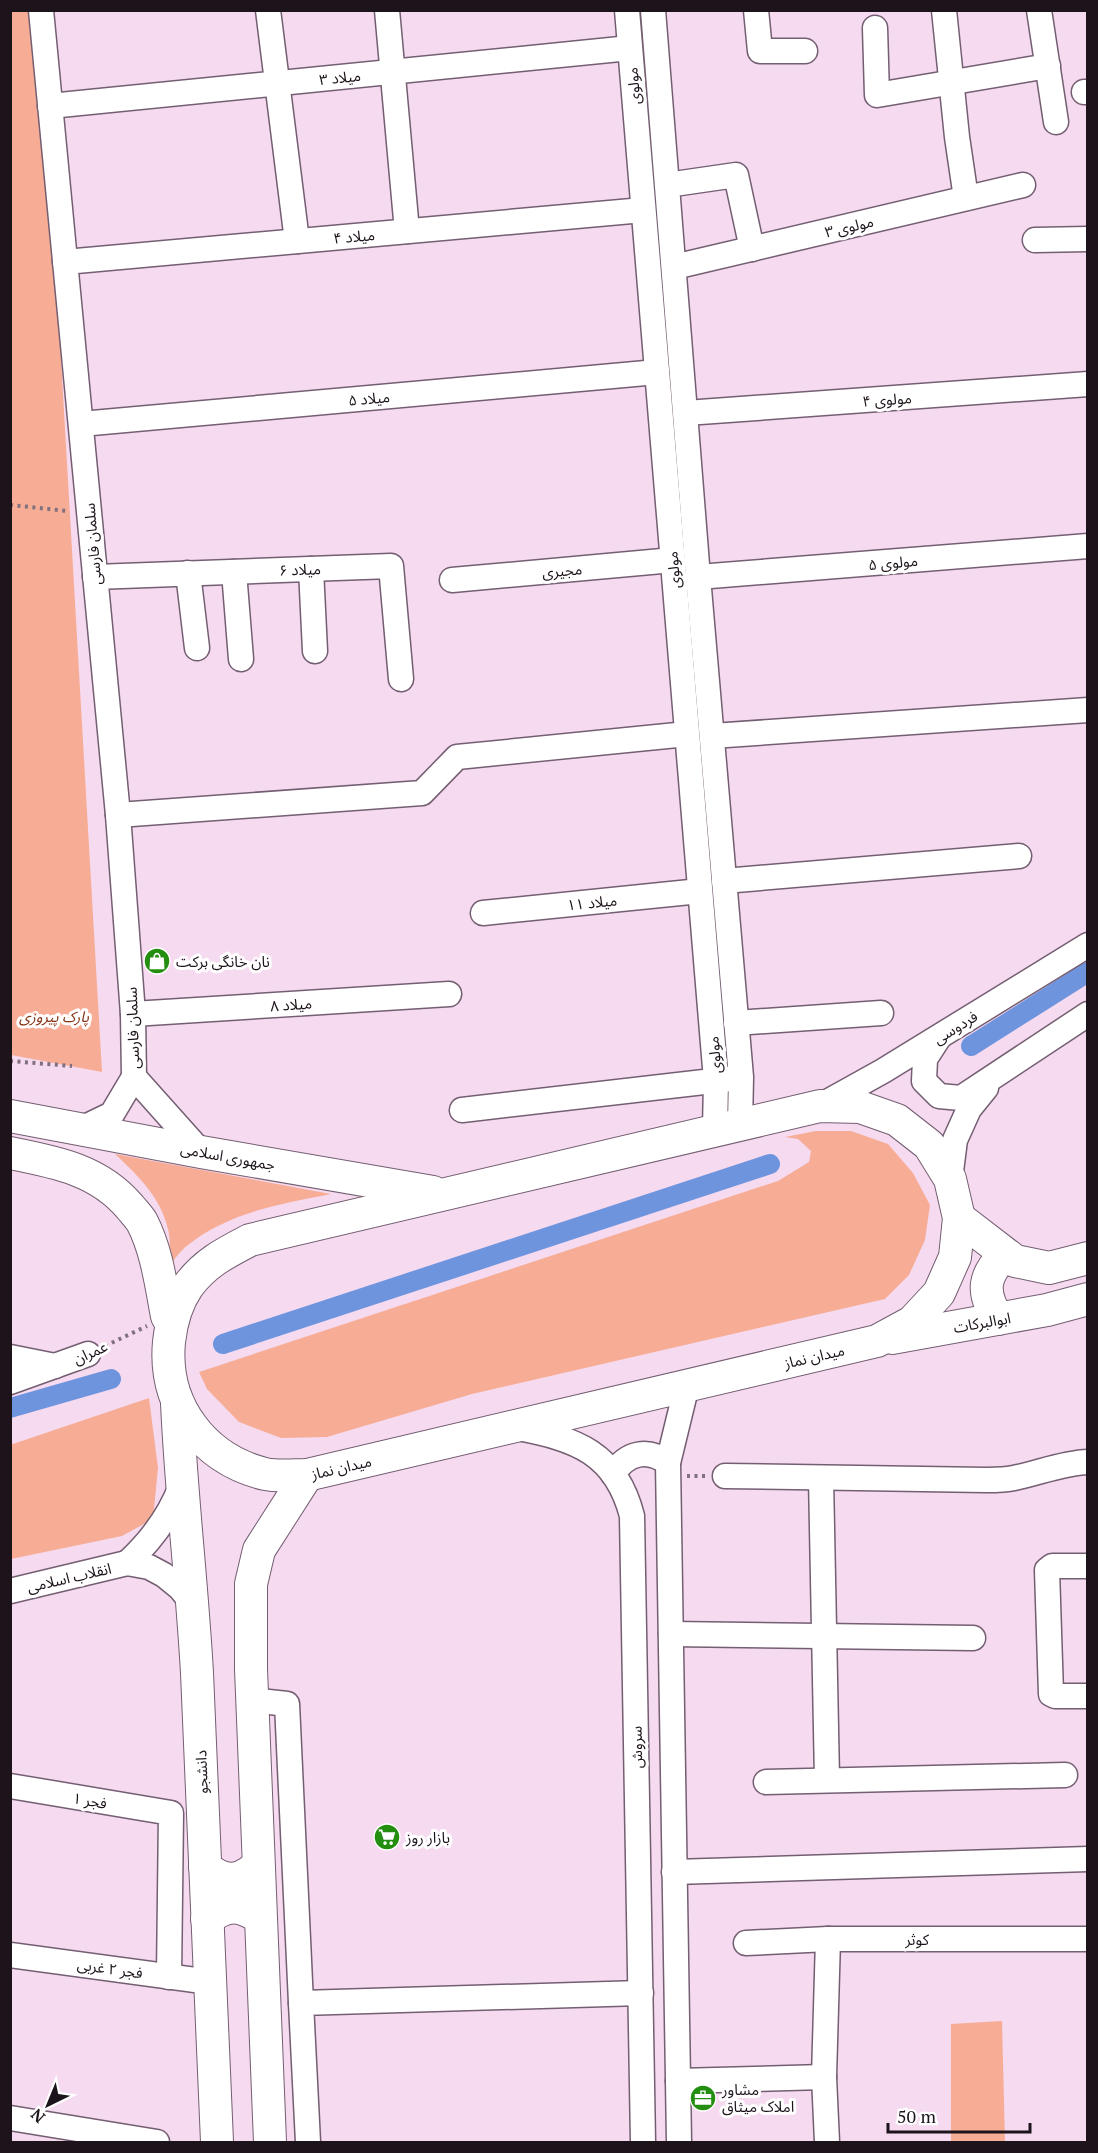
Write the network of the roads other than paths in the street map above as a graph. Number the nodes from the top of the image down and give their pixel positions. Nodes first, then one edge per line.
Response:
1 (41, 10) edge
2 (268, 10) edge
3 (387, 10) edge
4 (627, 10) edge
5 (653, 10) edge
6 (756, 10) edge
7 (944, 10) edge
8 (1039, 10) edge
9 (875, 28) dead end
10 (630, 48) junction
11 (805, 51) dead end
12 (1048, 66) junction
13 (392, 71) junction
14 (277, 83) junction
15 (951, 83) junction
16 (50, 106) junction
17 (1056, 122) dead end
18 (667, 185) junction
19 (1023, 185) dead end
20 (966, 198) junction
21 (643, 210) junction
22 (407, 231) junction
23 (1088, 239) edge
24 (1035, 240) dead end
25 (297, 241) junction
26 (752, 249) junction
27 (66, 261) junction
28 (674, 267) junction
29 (678, 316) junction
30 (652, 319) junction
31 (657, 372) junction
32 (1088, 384) edge
33 (686, 413) junction
34 (81, 424) junction
35 (1088, 546) edge
36 (673, 560) junction
37 (311, 569) junction
38 (234, 572) junction
39 (188, 573) junction
40 (95, 577) junction
41 (698, 577) junction
42 (452, 580) dead end
43 (197, 648) dead end
44 (315, 651) dead end
45 (241, 659) dead end
46 (401, 679) dead end
47 (1088, 710) edge
48 (687, 734) junction
49 (712, 736) junction
50 (118, 815) junction
51 (1019, 856) dead end
52 (724, 881) junction
53 (700, 891) junction
54 (483, 913) dead end
55 (1088, 945) edge
56 (449, 994) dead end
57 (881, 1013) dead end
58 (133, 1014) junction
59 (1088, 1014) edge
60 (736, 1023) junction
61 (940, 1036) junction
62 (996, 1074) junction
63 (134, 1077) junction
64 (741, 1077) junction
65 (716, 1080) junction
66 (820, 1106) junction
67 (462, 1110) dead end
68 (10, 1116) edge
69 (728, 1127) junction
70 (81, 1129) junction
71 (201, 1152) junction
72 (10, 1153) edge
73 (950, 1179) junction
74 (446, 1194) junction
75 (959, 1218) junction
76 (1005, 1254) junction
77 (1088, 1258) edge
78 (1088, 1299) edge
79 (998, 1319) junction
80 (169, 1320) junction
81 (877, 1341) junction
82 (87, 1354) road end
83 (10, 1357) edge
84 (57, 1366) junction
85 (10, 1382) edge
86 (687, 1385) junction
87 (176, 1402) junction
88 (510, 1427) junction
89 (1088, 1462) edge
90 (668, 1470) junction
91 (614, 1473) junction
92 (307, 1475) junction
93 (725, 1476) road end
94 (821, 1478) junction
95 (181, 1486) junction
96 (127, 1563) junction
97 (1088, 1566) edge
98 (10, 1591) edge
99 (193, 1604) junction
100 (671, 1634) junction
101 (824, 1636) junction
102 (973, 1638) dead end
103 (1088, 1696) edge
104 (252, 1700) junction
105 (1065, 1775) dead end
106 (827, 1779) junction
107 (766, 1782) dead end
108 (10, 1786) edge
109 (1088, 1860) edge
110 (258, 1865) junction
111 (205, 1867) junction
112 (674, 1872) junction
113 (260, 1918) junction
114 (207, 1919) junction
115 (828, 1939) junction
116 (1088, 1939) edge
117 (746, 1943) dead end
118 (10, 1955) edge
119 (169, 1977) junction
120 (210, 1982) junction
121 (641, 1993) junction
122 (301, 2003) junction
123 (824, 2077) junction
124 (678, 2081) junction
125 (10, 2118) edge
126 (157, 2142) edge
127 (217, 2142) edge
128 (270, 2142) edge
129 (308, 2142) edge
130 (643, 2142) edge
131 (679, 2142) edge
132 (827, 2142) edge

1 - 16 street, سلمان فارسی
2 - 14 street
3 - 13 street
4 - 10 street, مولوی
5 - 18 street, مولوی
6 - 11 street
7 - 15 street
8 - 12 street
9 - 15 street
10 - 13 street, میلاد ۳
10 - 21 street, مولوی
12 - 15 street
12 - 17 street
13 - 14 street, میلاد ۳
13 - 22 street
14 - 16 street, میلاد ۳
14 - 25 street
15 - 20 street
16 - 27 street, سلمان فارسی
18 - 26 street
18 - 28 street, مولوی
19 - 20 street, مولوی ۳
20 - 26 street, مولوی ۳
21 - 22 street, میلاد ۴
21 - 30 street, مولوی
22 - 25 street, میلاد ۴
23 - 24 street
25 - 27 street, میلاد ۴
26 - 28 street, مولوی ۳
27 - 34 street, سلمان فارسی
28 - 29 street, مولوی
29 - 30 street
29 - 33 street, مولوی
30 - 31 street, مولوی
31 - 34 street, میلاد ۵
31 - 36 street, مولوی
32 - 33 street, مولوی ۴
33 - 41 street, مولوی
34 - 40 street, سلمان فارسی
35 - 41 street, مولوی ۵
36 - 42 street, مجیری
36 - 48 street, مولوی
37 - 38 street, میلاد ۶
37 - 44 street
37 - 46 street, میلاد ۶
38 - 39 street, میلاد ۶
38 - 45 street
39 - 40 street, میلاد ۶
39 - 43 street
40 - 50 street, سلمان فارسی
41 - 49 street, مولوی
47 - 49 street
48 - 50 street
48 - 53 street, مولوی
49 - 52 street, مولوی
50 - 58 street, سلمان فارسی
51 - 52 street
52 - 60 street, مولوی
53 - 54 street, میلاد ۱۱
53 - 65 street, مولوی
55 - 61 street, فردوسی
56 - 58 street, میلاد ۸
57 - 60 street
58 - 63 street, سلمان فارسی
59 - 62 street
60 - 64 street, مولوی
61 - 62 street
61 - 66 street, فردوسی
62 - 73 street
63 - 70 street
63 - 71 street
64 - 65 street
64 - 69 street, مولوی
65 - 67 street
65 - 69 street, مولوی
66 - 69 main road, میدان نماز
66 - 73 main road, میدان نماز
68 - 70 main road, جمهوری اسلامی
69 - 74 main road, میدان نماز
70 - 71 main road, جمهوری اسلامی
71 - 74 main road, جمهوری اسلامی
72 - 80 main road
73 - 75 main road, میدان نماز
74 - 80 main road, میدان نماز
75 - 76 main road
75 - 81 main road, میدان نماز
76 - 77 main road
76 - 79 main road
78 - 79 main road, ابوالبرکات
79 - 81 main road, ابوالبرکات
80 - 87 main road, میدان نماز
81 - 86 main road, میدان نماز
82 - 84 street, عمران
83 - 84 street
84 - 85 street, عمران
86 - 88 main road, میدان نماز
86 - 90 street
87 - 92 main road, میدان نماز
87 - 95 main road, دانشجو
88 - 91 street, سروش
88 - 92 main road, میدان نماز
89 - 94 street
90 - 91 street
90 - 100 street
91 - 121 street, سروش
92 - 104 main road
93 - 94 street
94 - 101 street
95 - 96 street
95 - 99 main road, دانشجو
96 - 98 street, انقلاب اسلامی
96 - 99 street
97 - 103 street
99 - 111 main road, دانشجو
100 - 101 street
100 - 112 street
101 - 102 street
101 - 106 street
104 - 110 main road
104 - 122 street
105 - 106 street
106 - 107 street
108 - 119 street, فجر ۱
109 - 112 street
110 - 111 main road
110 - 113 main road
111 - 114 main road, دانشجو
112 - 124 street
113 - 114 main road
113 - 128 main road
114 - 120 main road, دانشجو
115 - 116 street, کوثر
115 - 117 street, کوثر
115 - 123 street
118 - 119 street, فجر ۲ غربی
119 - 120 street, فجر ۲ غربی
120 - 127 main road, دانشجو
121 - 122 street
121 - 130 street, سروش
122 - 129 street
123 - 124 street
123 - 132 street
124 - 131 street
125 - 126 street

